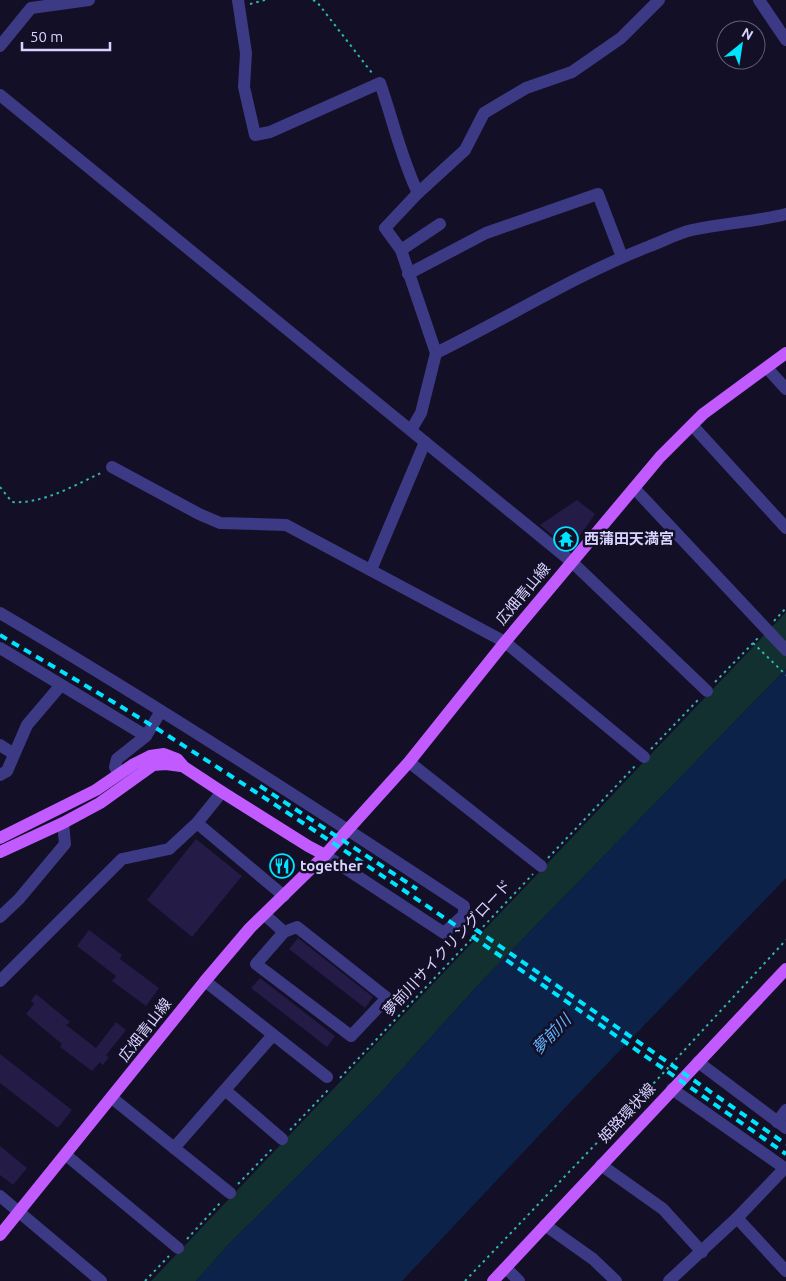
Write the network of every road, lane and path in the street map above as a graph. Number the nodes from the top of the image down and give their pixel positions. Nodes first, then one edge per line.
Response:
1 (86, 0) edge
2 (265, 0) edge
3 (312, 0) edge
4 (659, 0) edge
5 (759, 0) edge
6 (239, 3) edge
7 (786, 40) edge
8 (0, 46) edge
9 (380, 83) junction
10 (0, 95) edge
11 (418, 193) junction
12 (786, 214) edge
13 (440, 224) dead end
14 (401, 250) junction
15 (622, 256) junction
16 (408, 274) junction
17 (436, 353) junction
18 (786, 353) edge
19 (767, 368) junction
20 (786, 389) edge
21 (692, 425) junction
22 (411, 430) junction
23 (425, 442) junction
24 (112, 467) joint
25 (0, 487) edge
26 (634, 488) junction
27 (786, 528) edge
28 (572, 562) junction
29 (371, 570) junction
30 (786, 608) edge
31 (0, 614) edge
32 (767, 632) junction
33 (504, 642) junction
34 (753, 643) junction
35 (0, 648) edge
36 (786, 650) edge
37 (786, 674) edge
38 (61, 685) junction
39 (707, 691) junction
40 (161, 711) junction
41 (146, 736) junction
42 (0, 745) edge
43 (14, 754) junction
44 (644, 757) junction
45 (410, 762) junction
46 (184, 767) junction
47 (119, 774) junction
48 (0, 775) edge
49 (222, 792) junction
50 (63, 823) junction
51 (196, 823) junction
52 (348, 830) junction
53 (0, 838) edge
54 (0, 852) edge
55 (325, 855) junction
56 (541, 866) junction
57 (284, 896) junction
58 (264, 914) junction
59 (0, 917) edge
60 (284, 932) junction
61 (786, 940) edge
62 (784, 976) edge
63 (0, 981) edge
64 (205, 981) junction
65 (273, 1035) junction
66 (698, 1062) junction
67 (340, 1078) dead end
68 (330, 1081) joint
69 (672, 1089) junction
70 (225, 1090) junction
71 (112, 1098) junction
72 (786, 1110) edge
73 (781, 1125) edge
74 (282, 1139) junction
75 (174, 1148) junction
76 (66, 1155) junction
77 (601, 1165) junction
78 (786, 1169) edge
79 (230, 1193) junction
80 (0, 1196) edge
81 (19, 1211) junction
82 (737, 1218) junction
83 (545, 1225) junction
84 (0, 1235) edge
85 (178, 1248) junction
86 (702, 1252) junction
87 (506, 1268) junction
88 (786, 1271) edge
89 (101, 1281) edge
90 (145, 1281) edge
91 (465, 1281) edge
92 (493, 1281) edge
93 (519, 1281) edge
94 (616, 1281) edge
95 (669, 1281) edge

1 - 8 street
2 - 6 path
3 - 9 path
4 - 11 street
5 - 7 street
6 - 9 street
9 - 11 street
10 - 22 street
11 - 14 street
12 - 15 street
13 - 14 street
14 - 16 street
15 - 16 street
15 - 17 street
16 - 17 street
17 - 22 street
18 - 19 main road, 広畑青山線
19 - 20 street
19 - 21 main road, 広畑青山線
21 - 26 main road, 広畑青山線
21 - 27 street
22 - 23 street
23 - 28 street
23 - 29 street
24 - 25 path
24 - 29 street
26 - 28 main road, 広畑青山線
26 - 32 street
28 - 33 main road, 広畑青山線
28 - 39 street
29 - 33 street
30 - 32 path, 夢前川サイクリングロード
31 - 40 street
32 - 34 path, 夢前川サイクリングロード
32 - 36 street
33 - 44 street
33 - 45 main road, 広畑青山線
34 - 37 path
34 - 39 path, 夢前川サイクリングロード
35 - 38 street
38 - 41 street
38 - 43 street
39 - 44 path, 夢前川サイクリングロード
40 - 41 street
40 - 52 street
41 - 47 street
42 - 43 street
43 - 48 street
44 - 56 path, 夢前川サイクリングロード
45 - 52 main road, 広畑青山線
45 - 56 street
46 - 47 main road
46 - 49 main road
46 - 50 main road
47 - 53 main road
49 - 51 street
49 - 55 main road
50 - 54 main road
50 - 59 street
51 - 57 street
51 - 63 street
52 - 55 main road, 広畑青山線
52 - 55 street
55 - 57 main road, 広畑青山線
56 - 67 path, 夢前川サイクリングロード
57 - 58 main road, 広畑青山線
58 - 60 street
58 - 64 main road, 広畑青山線
60 - 60 street
61 - 91 path
62 - 66 main road, 姫路環状線
64 - 65 street
64 - 71 main road, 広畑青山線
65 - 68 street
65 - 70 street
66 - 69 main road, 姫路環状線
66 - 73 street
68 - 74 path
69 - 77 main road, 姫路環状線
69 - 78 street
70 - 74 street
70 - 75 street
71 - 75 street
71 - 76 main road, 広畑青山線
72 - 73 street
74 - 79 path
75 - 79 street
76 - 81 main road, 広畑青山線
76 - 85 street
77 - 83 main road, 姫路環状線
77 - 86 street
78 - 82 street
79 - 85 path
80 - 81 street
81 - 84 main road, 広畑青山線
81 - 89 street
82 - 86 street
82 - 88 street
83 - 87 main road, 姫路環状線
83 - 94 street
85 - 90 path
86 - 95 street
87 - 92 main road, 姫路環状線
87 - 93 street

